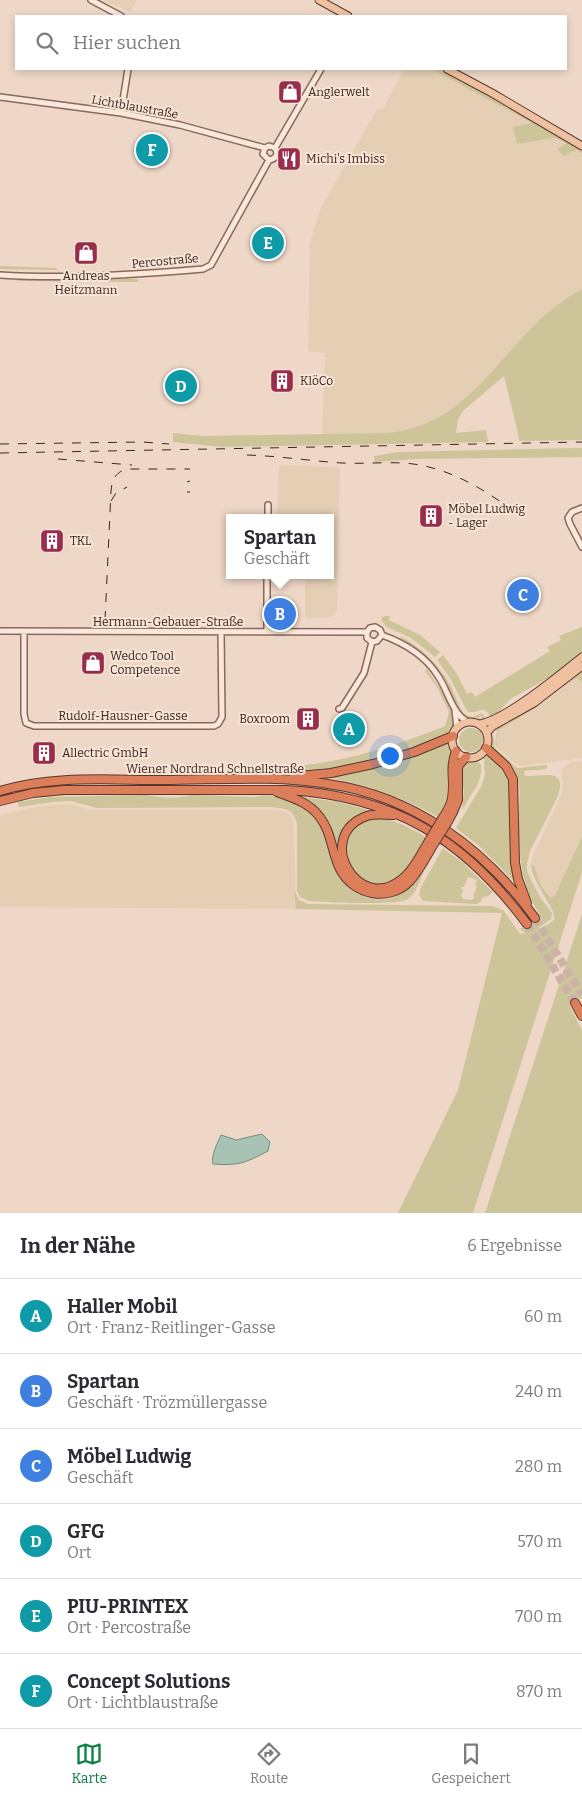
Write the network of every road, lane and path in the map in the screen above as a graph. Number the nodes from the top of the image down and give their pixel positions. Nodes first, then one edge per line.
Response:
1 (91, 0) edge
2 (319, 0) edge
3 (119, 15) edge
4 (346, 15) edge
5 (128, 70) edge
6 (320, 70) edge
7 (449, 70) edge
8 (0, 98) edge
9 (122, 113) junction
10 (582, 146) edge
11 (265, 148) junction
12 (275, 148) junction
13 (269, 160) junction
14 (0, 275) edge
15 (268, 505) dead end
16 (582, 508) edge
17 (268, 514) edge
18 (582, 547) edge
19 (267, 579) edge
20 (0, 631) edge
21 (24, 632) junction
22 (221, 632) junction
23 (267, 632) junction
24 (367, 632) junction
25 (382, 635) junction
26 (372, 642) junction
27 (582, 657) edge
28 (582, 666) edge
29 (454, 706) junction
30 (339, 708) dead end
31 (468, 722) junction
32 (480, 724) junction
33 (457, 728) junction
34 (487, 732) junction
35 (453, 736) junction
36 (486, 748) junction
37 (456, 751) junction
38 (466, 757) junction
39 (289, 780) junction
40 (270, 790) junction
41 (0, 791) edge
42 (0, 801) edge
43 (398, 815) junction
44 (445, 821) junction
45 (432, 841) junction
46 (527, 924) tunnel mouth
47 (575, 1003) tunnel mouth
48 (582, 1016) edge

1 - 3 street
2 - 4 main road
5 - 9 street
6 - 12 street
7 - 10 main road
8 - 9 street, Lichtblaustraße
9 - 11 street, Lichtblaustraße
11 - 12 street
11 - 13 street
12 - 13 street
13 - 14 street, Percostraße
15 - 17 street
16 - 18 street
19 - 23 street
20 - 21 street, Hermann-Gebauer-Straße
21 - 22 street, Hermann-Gebauer-Straße
21 - 22 street, Rudolf-Hausner-Gasse
22 - 23 street, Hermann-Gebauer-Straße
23 - 24 street, Hermann-Gebauer-Straße
24 - 25 street, Hermann-Gebauer-Straße
24 - 26 street
25 - 26 street
25 - 29 street, Hermann-Gebauer-Straße
26 - 30 street
27 - 32 main road
28 - 34 main road
29 - 31 street, Hermann-Gebauer-Straße
29 - 33 street, Hermann-Gebauer-Straße
31 - 32 main road
31 - 33 main road
32 - 34 main road
33 - 35 main road
34 - 36 main road
35 - 37 main road
35 - 39 highway
36 - 38 main road
36 - 39 highway, Wiener Nordrand Schnellstraße
37 - 38 main road
37 - 44 highway
38 - 44 highway
39 - 41 highway, Wiener Nordrand Schnellstraße
40 - 42 highway, Wiener Nordrand Schnellstraße
40 - 43 highway, Wiener Nordrand Schnellstraße
40 - 45 highway
43 - 45 highway
43 - 46 highway, Wiener Nordrand Schnellstraße
44 - 45 highway, bridge
47 - 48 highway

